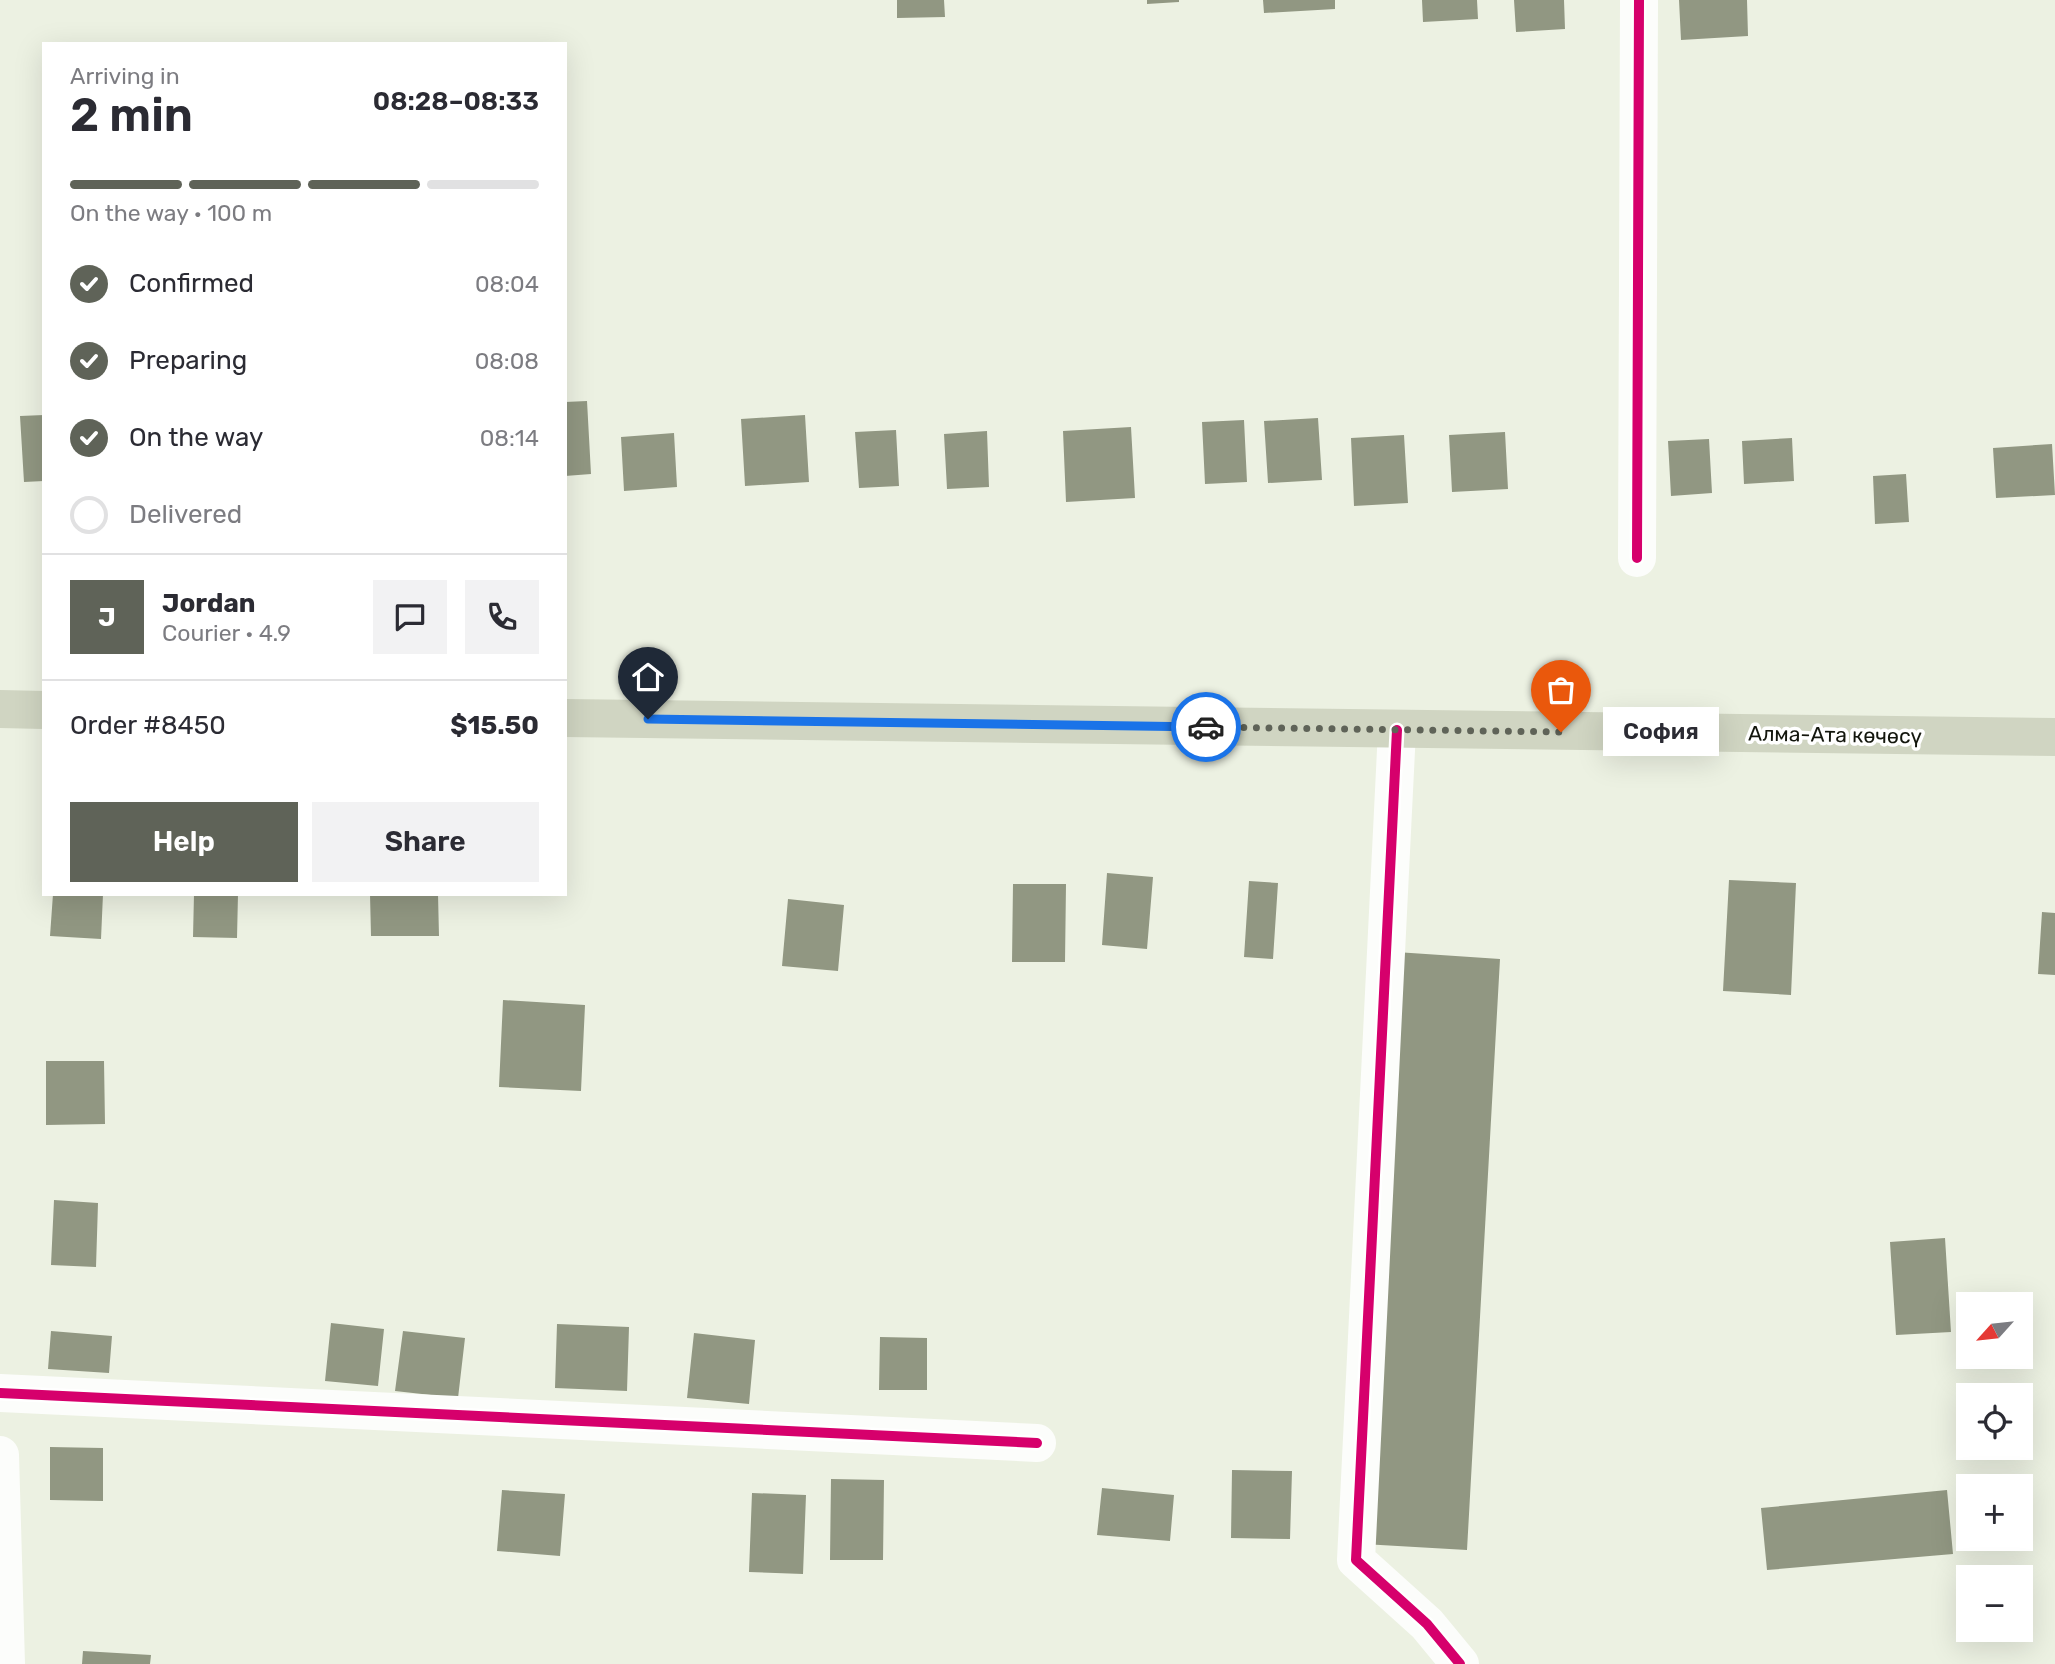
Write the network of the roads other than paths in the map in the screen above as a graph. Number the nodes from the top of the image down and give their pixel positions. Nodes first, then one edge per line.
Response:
1 (1639, 0) edge
2 (1637, 558) dead end
3 (0, 709) edge
4 (42, 710) edge
5 (567, 718) edge
6 (1397, 730) junction
7 (2055, 737) edge
8 (0, 1393) edge
9 (1037, 1443) dead end
10 (0, 1455) edge
11 (6, 1664) edge
12 (1460, 1664) edge

1 - 2 street
3 - 4 highway
5 - 6 highway, Алма-Ата көчөсү
6 - 7 highway, Алма-Ата көчөсү
6 - 12 street
8 - 9 street
10 - 11 street

